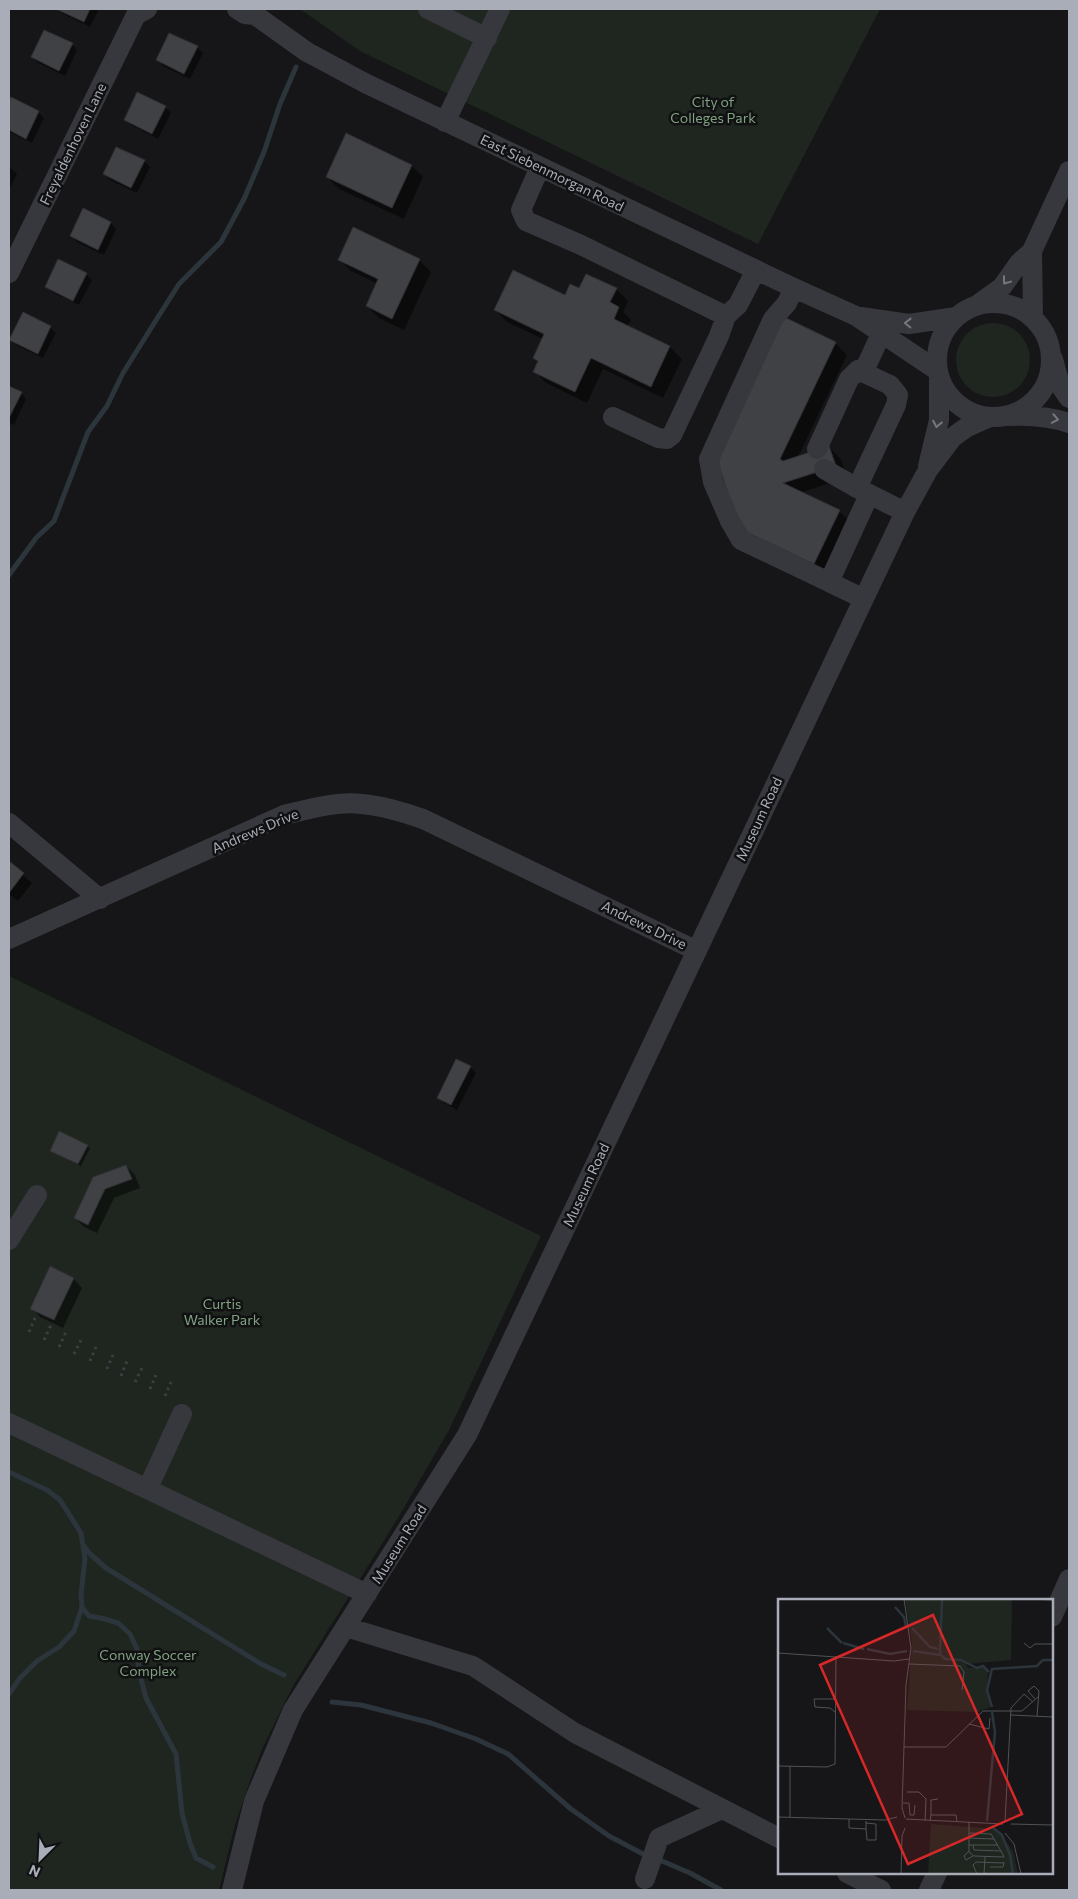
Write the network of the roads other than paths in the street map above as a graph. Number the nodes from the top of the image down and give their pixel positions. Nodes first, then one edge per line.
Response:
1 (428, 9) edge
2 (500, 9) edge
3 (139, 11) edge
4 (249, 11) edge
5 (487, 38) junction
6 (445, 122) junction
7 (540, 167) junction
8 (1069, 172) edge
9 (1032, 251) junction
10 (756, 270) junction
11 (9, 273) edge
12 (794, 288) junction
13 (975, 306) junction
14 (726, 316) junction
15 (856, 316) junction
16 (956, 317) junction
17 (1032, 318) junction
18 (881, 334) junction
19 (1051, 352) junction
20 (863, 372) junction
21 (939, 374) junction
22 (1069, 398) edge
23 (613, 417) dead end
24 (998, 417) junction
25 (1069, 423) edge
26 (817, 450) dead end
27 (824, 469) dead end
28 (928, 470) junction
29 (863, 492) junction
30 (905, 512) junction
31 (829, 582) junction
32 (864, 599) junction
33 (9, 822) edge
34 (100, 899) junction
35 (9, 939) edge
36 (697, 951) junction
37 (37, 1195) dead end
38 (9, 1240) edge
39 (182, 1414) dead end
40 (9, 1423) edge
41 (148, 1488) junction
42 (1069, 1578) edge
43 (367, 1594) junction
44 (1053, 1616) edge
45 (346, 1627) junction
46 (722, 1809) junction
47 (778, 1837) edge
48 (849, 1874) edge
49 (937, 1874) edge
50 (645, 1879) dead end
51 (232, 1890) edge
52 (881, 1890) edge
53 (929, 1890) edge

1 - 5 street
2 - 5 street
3 - 11 street, Freyaldenhoven Lane
4 - 6 street, East Siebenmorgan Road
5 - 6 street
6 - 7 street, East Siebenmorgan Road
7 - 10 street, East Siebenmorgan Road
7 - 14 street
8 - 9 street
9 -> 13 street
9 - 17 street
10 - 12 street, East Siebenmorgan Road
10 - 14 street
12 - 15 street, East Siebenmorgan Road
12 - 31 street
13 - 16 street
13 - 17 street
14 - 23 street
16 -> 15 street, East Siebenmorgan Road
15 - 18 street, East Siebenmorgan Road
16 - 21 street
17 - 19 street
18 - 20 street
18 - 21 street, East Siebenmorgan Road
19 - 22 street
19 - 24 street
20 - 26 street
20 - 29 street
21 - 24 street
21 -> 28 street, Museum Road
24 -> 25 street
24 - 28 street, Museum Road
27 - 29 street
28 - 30 street, Museum Road
29 - 30 street
29 - 31 street
30 - 32 street, Museum Road
31 - 32 street
32 - 36 street, Museum Road
33 - 34 street
34 - 35 street, Andrews Drive
34 - 36 street, Andrews Drive
36 - 43 street, Museum Road
37 - 38 street
39 - 41 street
40 - 41 street
41 - 43 street
42 - 44 street
43 - 45 street, Museum Road
45 - 46 street
45 - 51 street, Museum Road
46 - 47 street
46 - 50 street
48 - 52 street
49 - 53 street

